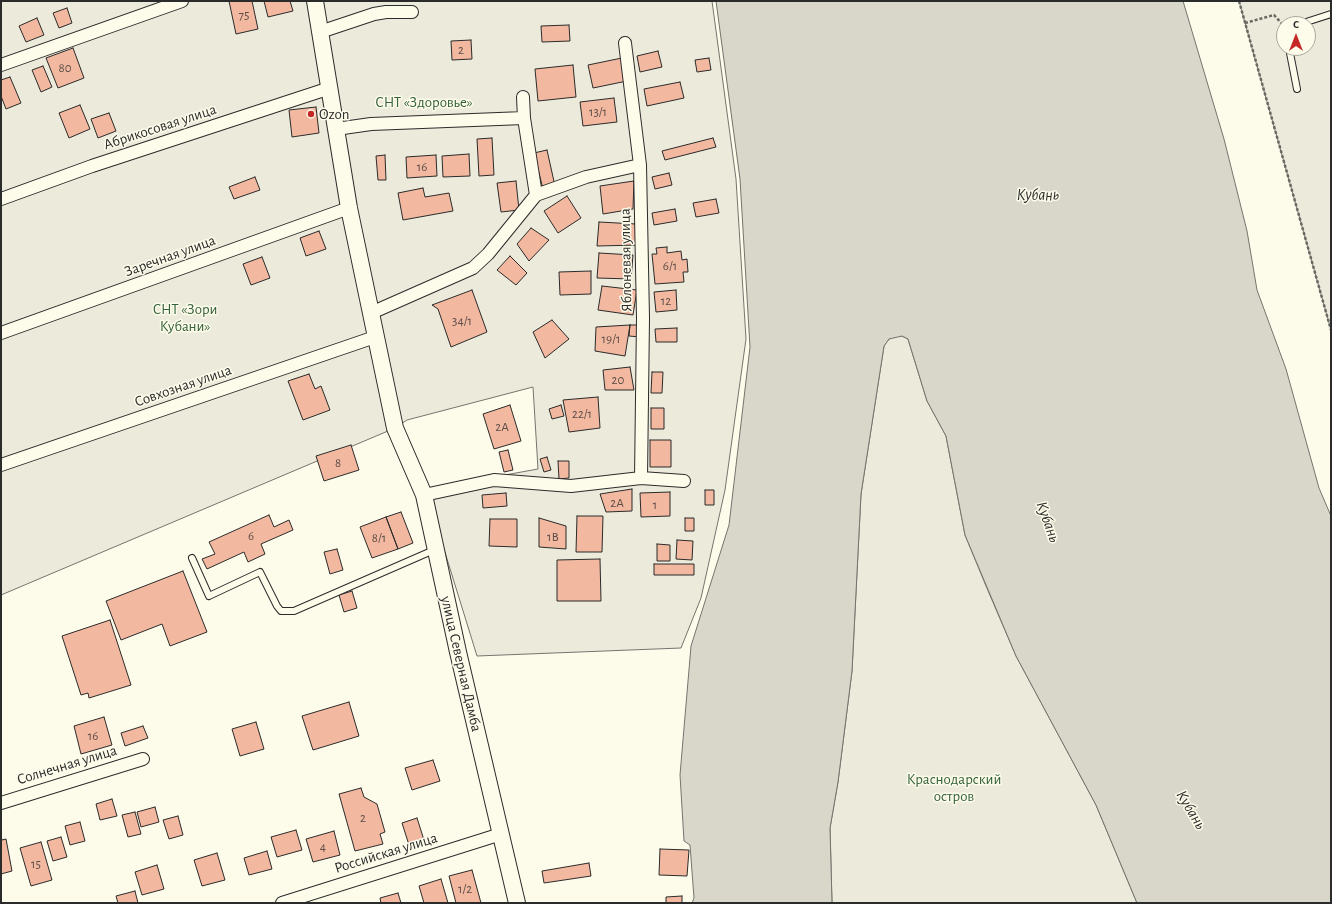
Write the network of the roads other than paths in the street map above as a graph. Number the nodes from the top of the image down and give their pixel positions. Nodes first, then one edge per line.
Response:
1 (182, 1) edge
2 (314, 1) edge
3 (412, 12) dead end
4 (1331, 14) edge
5 (1316, 19) edge
6 (320, 32) junction
7 (625, 42) dead end
8 (1291, 56) edge
9 (1, 65) edge
10 (330, 88) junction
11 (1297, 89) dead end
12 (524, 98) dead end
13 (524, 118) junction
14 (336, 129) junction
15 (640, 165) junction
16 (536, 195) junction
17 (1, 199) edge
18 (350, 208) junction
19 (371, 313) junction
20 (1, 334) edge
21 (375, 337) junction
22 (1, 466) edge
23 (641, 478) junction
24 (684, 481) dead end
25 (424, 496) junction
26 (436, 549) junction
27 (192, 558) dead end
28 (143, 759) dead end
29 (1, 802) edge
30 (501, 834) junction
31 (282, 903) edge
32 (517, 903) edge

1 - 9 street
2 - 6 street, улица Северная Дамба
3 - 6 street
4 - 5 lane
6 - 10 street, улица Северная Дамба
7 - 15 street, Яблоневая улица
8 - 11 lane
10 - 14 street, улица Северная Дамба
10 - 17 street, Абрикосовая улица
12 - 13 street
13 - 14 street
13 - 16 street
14 - 18 street, улица Северная Дамба
15 - 16 street
15 - 23 street, Яблоневая улица
16 - 19 street
18 - 19 street, улица Северная Дамба
18 - 20 street, Заречная улица
19 - 21 street, улица Северная Дамба
21 - 22 street, Совхозная улица
21 - 25 street, улица Северная Дамба
23 - 24 street
23 - 25 street
25 - 26 street, улица Северная Дамба
26 - 27 lane
26 - 30 street, улица Северная Дамба
28 - 29 street, Солнечная улица
30 - 31 street, Российская улица
30 - 32 street, улица Северная Дамба

